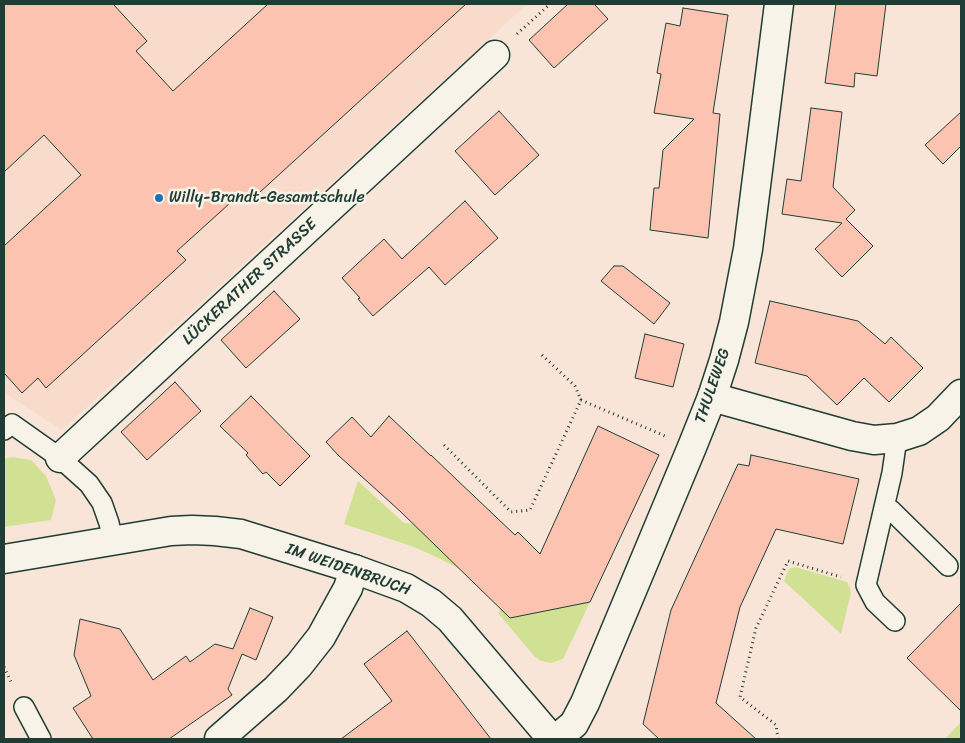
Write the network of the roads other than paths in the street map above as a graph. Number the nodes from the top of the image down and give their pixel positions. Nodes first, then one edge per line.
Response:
1 (779, 4) edge
2 (495, 55) road end
3 (961, 394) edge
4 (712, 397) junction
5 (4, 430) edge
6 (897, 438) junction
7 (60, 458) junction
8 (884, 509) junction
9 (113, 540) junction
10 (4, 559) edge
11 (948, 566) dead end
12 (354, 569) junction
13 (895, 621) dead end
14 (24, 707) dead end
15 (41, 739) edge
16 (219, 739) edge
17 (552, 739) edge
18 (556, 739) edge

1 - 4 street, THULEWEG
2 - 7 street, LÜCKERATHER STRASSE
3 - 6 street
4 - 6 street
4 - 18 street, THULEWEG
5 - 7 lane
6 - 8 lane
7 - 9 lane
8 - 11 lane
8 - 13 lane
9 - 10 street, IM WEIDENBRUCH
9 - 12 street, IM WEIDENBRUCH
12 - 16 street
12 - 17 street, IM WEIDENBRUCH
14 - 15 lane

